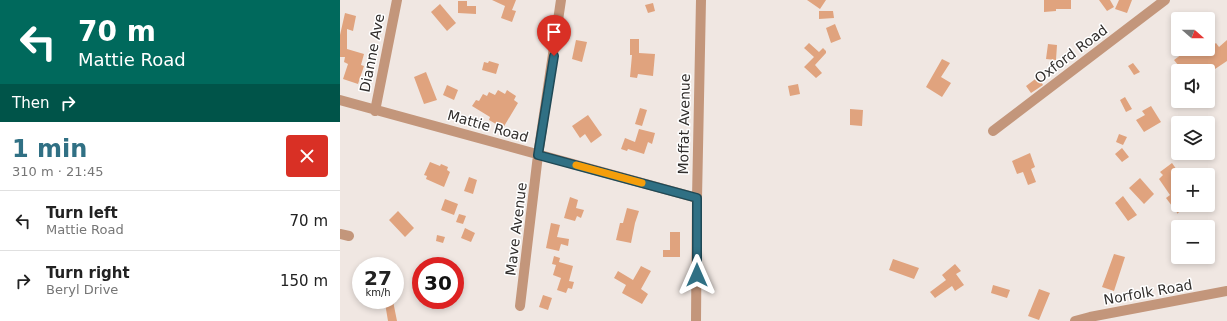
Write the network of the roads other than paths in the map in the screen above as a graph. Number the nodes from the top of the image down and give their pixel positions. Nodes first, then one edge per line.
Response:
1 (397, 0) edge
2 (561, 0) edge
3 (701, 0) edge
4 (1163, 1) edge
5 (340, 100) edge
6 (374, 111) junction
7 (993, 131) dead end
8 (538, 155) junction
9 (697, 198) junction
10 (1227, 292) edge
11 (520, 306) dead end
12 (696, 321) edge
13 (1075, 321) edge

1 - 6 street, Dianne Ave
2 - 8 street, Mave Avenue
3 - 9 street, Moffat Avenue
4 - 7 street, Oxford Road
5 - 6 street, Mattie Road
6 - 8 street, Mattie Road
8 - 9 street, Mattie Road
8 - 11 street, Mave Avenue
9 - 12 street, Moffat Avenue
10 - 13 street, Norfolk Road

